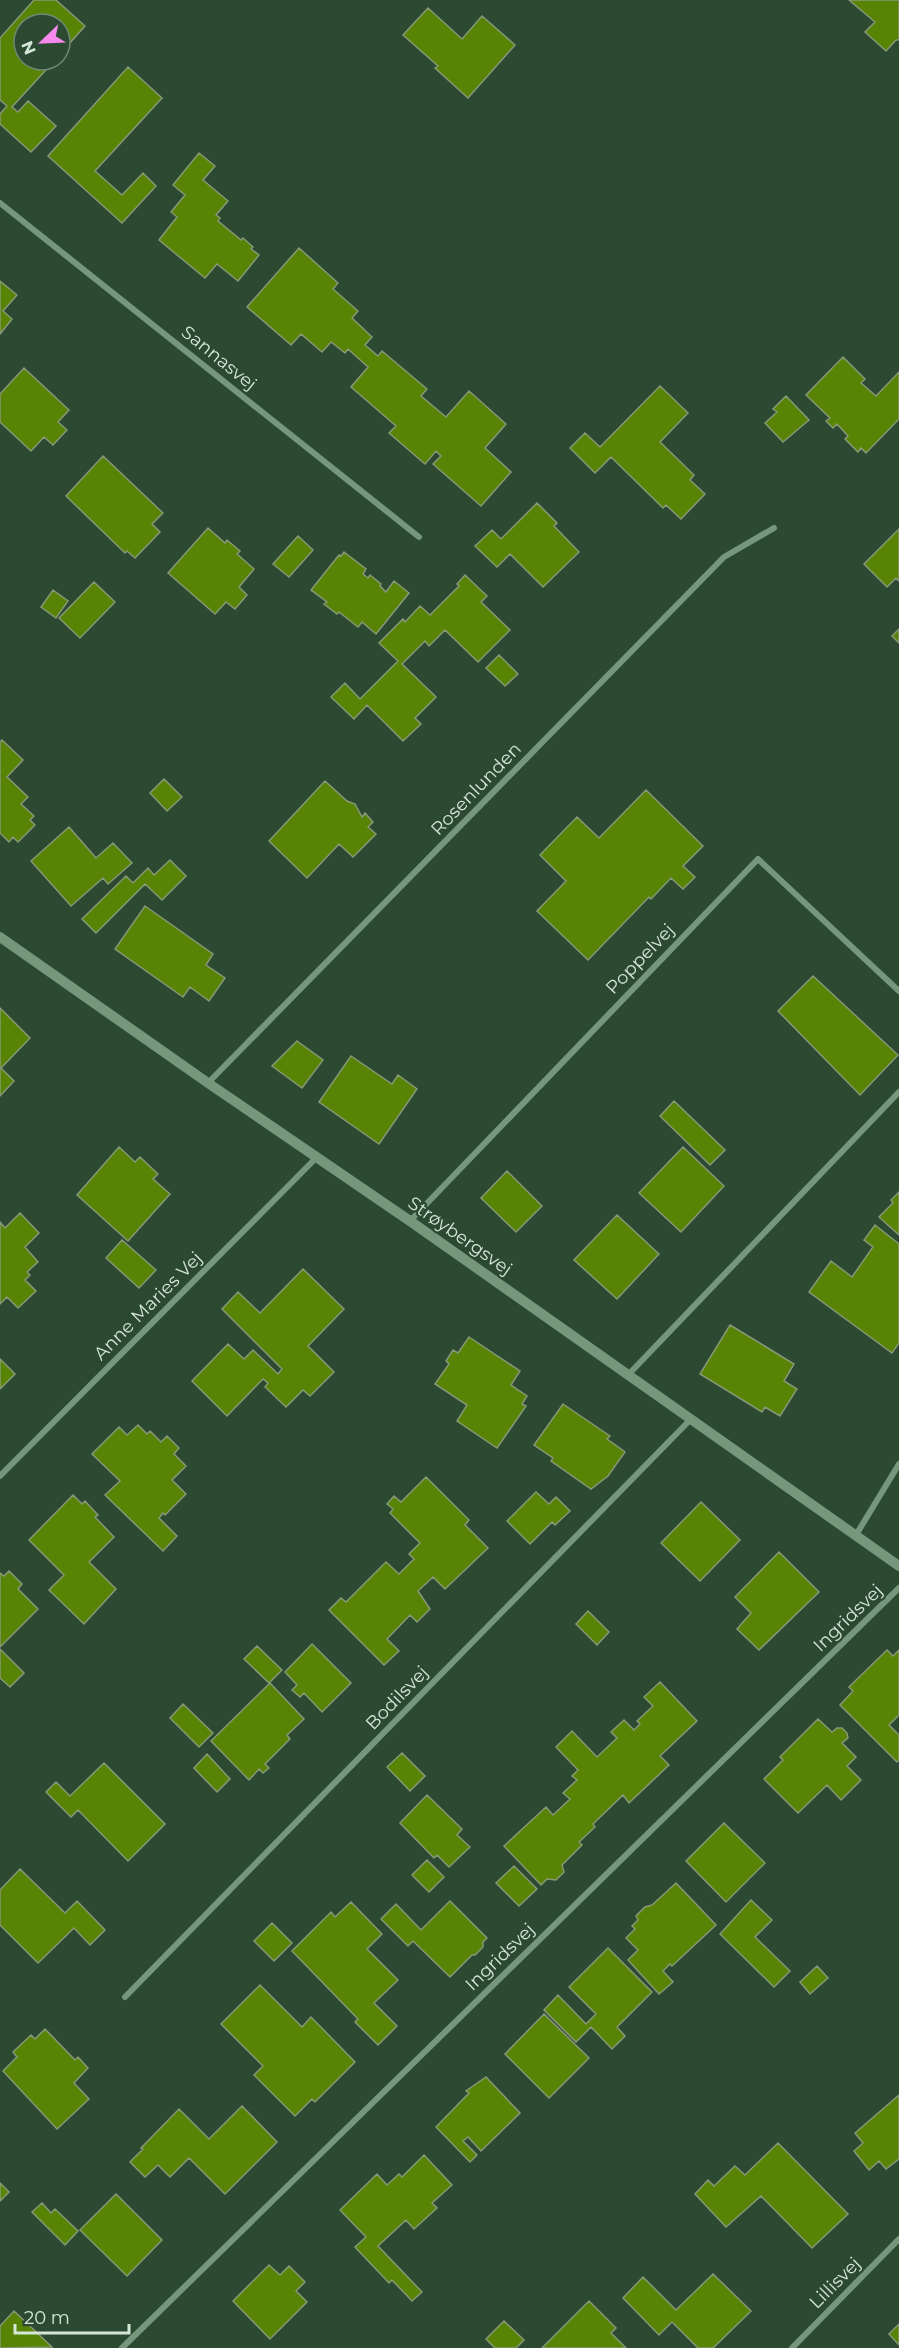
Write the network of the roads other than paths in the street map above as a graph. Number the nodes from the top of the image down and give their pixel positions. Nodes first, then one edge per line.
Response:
1 (0, 203) edge
2 (774, 528) dead end
3 (419, 537) dead end
4 (0, 937) edge
5 (899, 991) edge
6 (208, 1083) junction
7 (899, 1092) edge
8 (318, 1156) junction
9 (410, 1221) junction
10 (628, 1375) junction
11 (690, 1420) junction
12 (899, 1464) edge
13 (0, 1476) edge
14 (856, 1535) junction
15 (899, 1566) edge
16 (899, 1588) edge
17 (125, 1997) dead end
18 (899, 2239) edge
19 (122, 2348) edge
20 (792, 2348) edge

1 - 3 street, Sannasvej
2 - 6 street, Rosenlunden
4 - 6 street, Strøybergsvej
5 - 9 street, Poppelvej
6 - 8 street, Strøybergsvej
7 - 10 street
8 - 9 street, Strøybergsvej
8 - 13 street, Anne Maries Vej
9 - 10 street, Strøybergsvej
10 - 11 street, Strøybergsvej
11 - 14 street, Strøybergsvej
11 - 17 street, Bodilsvej
12 - 14 street
14 - 15 street, Strøybergsvej
16 - 19 street, Ingridsvej
18 - 20 street, Lillisvej

